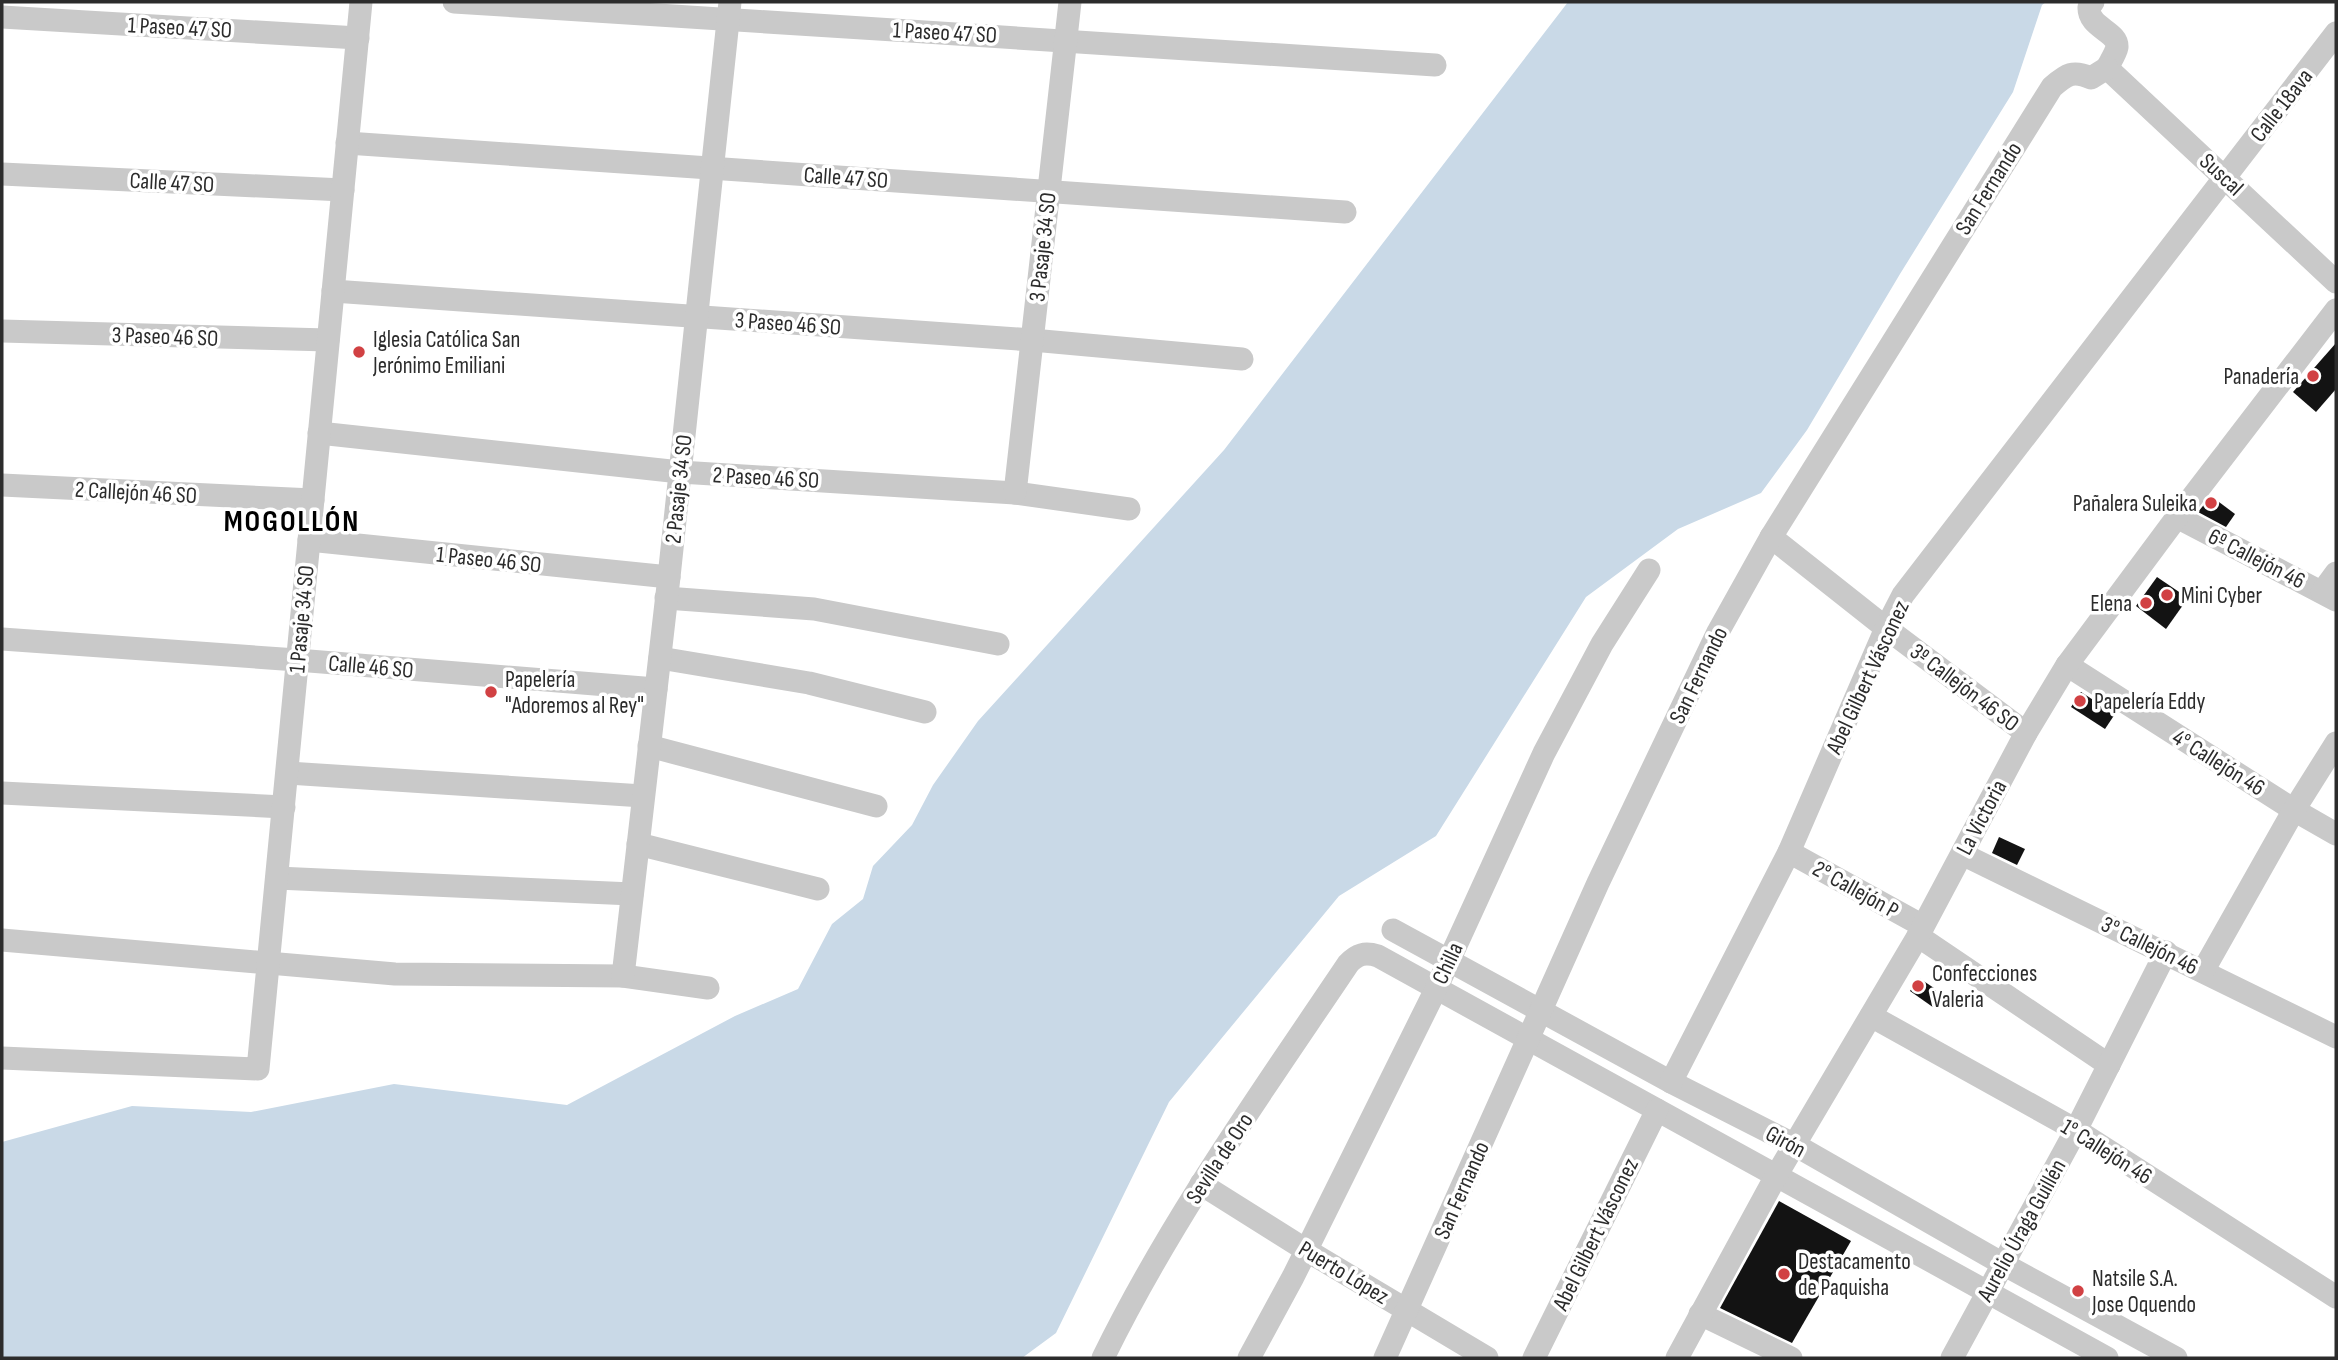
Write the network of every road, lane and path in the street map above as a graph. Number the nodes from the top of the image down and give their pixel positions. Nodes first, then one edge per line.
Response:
1 (361, 2) edge
2 (454, 2) edge
3 (1070, 2) edge
4 (2093, 2) edge
5 (729, 11) edge
6 (2, 17) edge
7 (2336, 33) edge
8 (358, 38) junction
9 (1065, 39) junction
10 (1435, 65) dead end
11 (2107, 68) junction
12 (347, 143) junction
13 (713, 168) junction
14 (2, 174) edge
15 (2225, 177) junction
16 (343, 190) junction
17 (1048, 192) junction
18 (1345, 212) dead end
19 (2336, 282) edge
20 (333, 291) junction
21 (2336, 310) edge
22 (696, 316) junction
23 (2, 331) edge
24 (328, 340) junction
25 (1032, 340) junction
26 (1242, 359) dead end
27 (319, 433) junction
28 (680, 472) junction
29 (2, 485) edge
30 (1015, 493) junction
31 (313, 500) junction
32 (1129, 509) dead end
33 (2177, 517) junction
34 (1771, 537) junction
35 (309, 540) junction
36 (1649, 569) dead end
37 (2336, 573) edge
38 (668, 587) junction
39 (2329, 596) edge
40 (1886, 628) junction
41 (2, 639) edge
42 (998, 644) dead end
43 (660, 658) junction
44 (297, 660) junction
45 (2067, 665) junction
46 (656, 689) junction
47 (925, 712) dead end
48 (2026, 733) junction
49 (2336, 743) edge
50 (649, 746) junction
51 (288, 773) junction
52 (2, 793) edge
53 (643, 796) junction
54 (876, 806) dead end
55 (284, 807) junction
56 (2294, 810) junction
57 (2336, 834) edge
58 (638, 845) junction
59 (1789, 852) junction
60 (1962, 854) junction
61 (277, 878) junction
62 (818, 889) dead end
63 (632, 894) junction
64 (1394, 930) dead end
65 (1921, 931) junction
66 (2, 940) edge
67 (2166, 952) junction
68 (1448, 960) junction
69 (269, 962) junction
70 (1348, 964) joint
71 (2203, 971) junction
72 (623, 976) junction
73 (708, 988) dead end
74 (1436, 989) junction
75 (1541, 1009) junction
76 (1871, 1016) junction
77 (2336, 1037) edge
78 (1527, 1039) junction
79 (2, 1058) edge
80 (2109, 1065) junction
81 (1671, 1082) junction
82 (1657, 1110) junction
83 (2076, 1130) junction
84 (1796, 1145) junction
85 (1776, 1176) junction
86 (1201, 1184) junction
87 (1306, 1250) junction
88 (2003, 1264) junction
89 (1987, 1291) junction
90 (2336, 1297) edge
91 (1409, 1310) junction
92 (1700, 1314) junction
93 (2167, 1356) edge
94 (1102, 1358) edge
95 (1248, 1358) edge
96 (1385, 1358) edge
97 (1487, 1358) edge
98 (1534, 1358) edge
99 (1677, 1358) edge
100 (1791, 1358) edge
101 (1952, 1358) edge
102 (2107, 1358) edge

1 - 8 street, 1 Pasaje 34 SO
2 - 5 street, 1 Paseo 47 SO
3 - 9 street, 3 Pasaje 34 SO
4 - 11 street
5 - 9 street, 1 Paseo 47 SO
5 - 13 street, 2 Pasaje 34 SO
6 - 8 street, 1 Paseo 47 SO
7 - 15 street, Calle 18ava
8 - 12 street, 1 Pasaje 34 SO
9 - 10 street, 1 Paseo 47 SO
9 - 17 street, 3 Pasaje 34 SO
11 - 15 street, Suscal
11 - 34 street, San Fernando
12 - 13 street, Calle 47 SO
12 - 16 street, 1 Pasaje 34 SO
13 - 17 street, Calle 47 SO
13 - 22 street, 2 Pasaje 34 SO
14 - 16 street, Calle 47 SO
15 - 19 street, Suscal
15 - 40 street, Abel Gilbert Vásconez
16 - 20 street, 1 Pasaje 34 SO
17 - 18 street, Calle 47 SO
17 - 25 street, 3 Pasaje 34 SO
20 - 22 street, 3 Paseo 46 SO
20 - 24 street, 1 Pasaje 34 SO
21 - 33 street, La Victoria
22 - 25 street, 3 Paseo 46 SO
22 - 28 street, 2 Pasaje 34 SO
23 - 24 street, 3 Paseo 46 SO
24 - 27 street, 1 Pasaje 34 SO
25 - 26 street, 3 Paseo 46 SO
25 - 30 street, 3 Pasaje 34 SO
27 - 28 street, 2 Paseo 46 SO
27 - 31 street, 1 Pasaje 34 SO
28 - 30 street, 2 Paseo 46 SO
28 - 38 street, 2 Pasaje 34 SO
29 - 31 street, 2 Callejón 46 SO
30 - 32 street, 2 Paseo 46 SO
31 - 35 street, 1 Pasaje 34 SO
33 - 39 street, 6º Callejón 46
33 - 45 street, La Victoria
34 - 40 street, 3º Callejón 46 SO
34 - 75 street, San Fernando
35 - 38 street, 1 Paseo 46 SO
35 - 44 street, 1 Pasaje 34 SO
36 - 68 street, Chilla
37 - 39 street
38 - 42 street, 1 Paseo 46 SO
38 - 43 street, 2 Pasaje 34 SO
40 - 48 street, 3º Callejón 46 SO
40 - 59 street, Abel Gilbert Vásconez
41 - 44 street, Calle 46 SO
43 - 46 street, 2 Pasaje 34 SO
43 - 47 street
44 - 46 street, Calle 46 SO
44 - 51 street, 1 Pasaje 34 SO
45 - 48 street, La Victoria
45 - 56 street, 4° Callejón 46
46 - 50 street, 2 Pasaje 34 SO
48 - 60 street, La Victoria
49 - 56 street
50 - 53 street, 2 Pasaje 34 SO
50 - 54 street
51 - 53 street
51 - 55 street, 1 Pasaje 34 SO
52 - 55 street
53 - 58 street, 2 Pasaje 34 SO
55 - 61 street, 1 Pasaje 34 SO
56 - 57 street, 4° Callejón 46
56 - 71 street
58 - 62 street
58 - 63 street, 2 Pasaje 34 SO
59 - 65 street, 2° Callejón P
59 - 81 street, Abel Gilbert Vásconez
60 - 65 street, La Victoria
60 - 67 street, 3° Callejón 46
61 - 63 street
61 - 69 street, 1 Pasaje 34 SO
63 - 72 street, 2 Pasaje 34 SO
64 - 68 street, Girón
65 - 76 street, La Victoria
65 - 80 street, 2° Callejón P
66 - 69 street
67 - 71 street, 3° Callejón 46
67 - 80 street, Aurelio Úraga Guillén
68 - 74 street, Chilla
68 - 75 street, Girón
69 - 72 street
69 - 79 street, 1 Pasaje 34 SO
70 - 74 street, Girón
70 - 86 street, Sevilla de Oro
71 - 77 street, 3° Callejón 46
72 - 73 street
74 - 78 street, Girón
74 - 87 street, Chilla
75 - 78 street, San Fernando
75 - 81 street, Girón
76 - 83 street, 1° Callejón 46
76 - 84 street, La Victoria
78 - 82 street, Girón
78 - 91 street, San Fernando
80 - 83 street, Aurelio Úraga Guillén
81 - 84 street, Girón
82 - 85 street, Girón
82 - 98 street, Abel Gilbert Vásconez
83 - 88 street, Aurelio Úraga Guillén
83 - 90 street, 1° Callejón 46
84 - 85 street, La Victoria
84 - 88 street, Girón
85 - 89 street, Girón
85 - 92 street, La Victoria
86 - 87 street, Puerto López
86 - 94 street, Sevilla de Oro
87 - 91 street, Puerto López
87 - 95 street, Chilla
88 - 89 street, Aurelio Úraga Guillén
88 - 93 street, Girón
89 - 101 street, Aurelio Úraga Guillén
89 - 102 street, Girón
91 - 96 street, San Fernando
91 - 97 street, Puerto López
92 - 99 street, La Victoria
92 - 100 street

